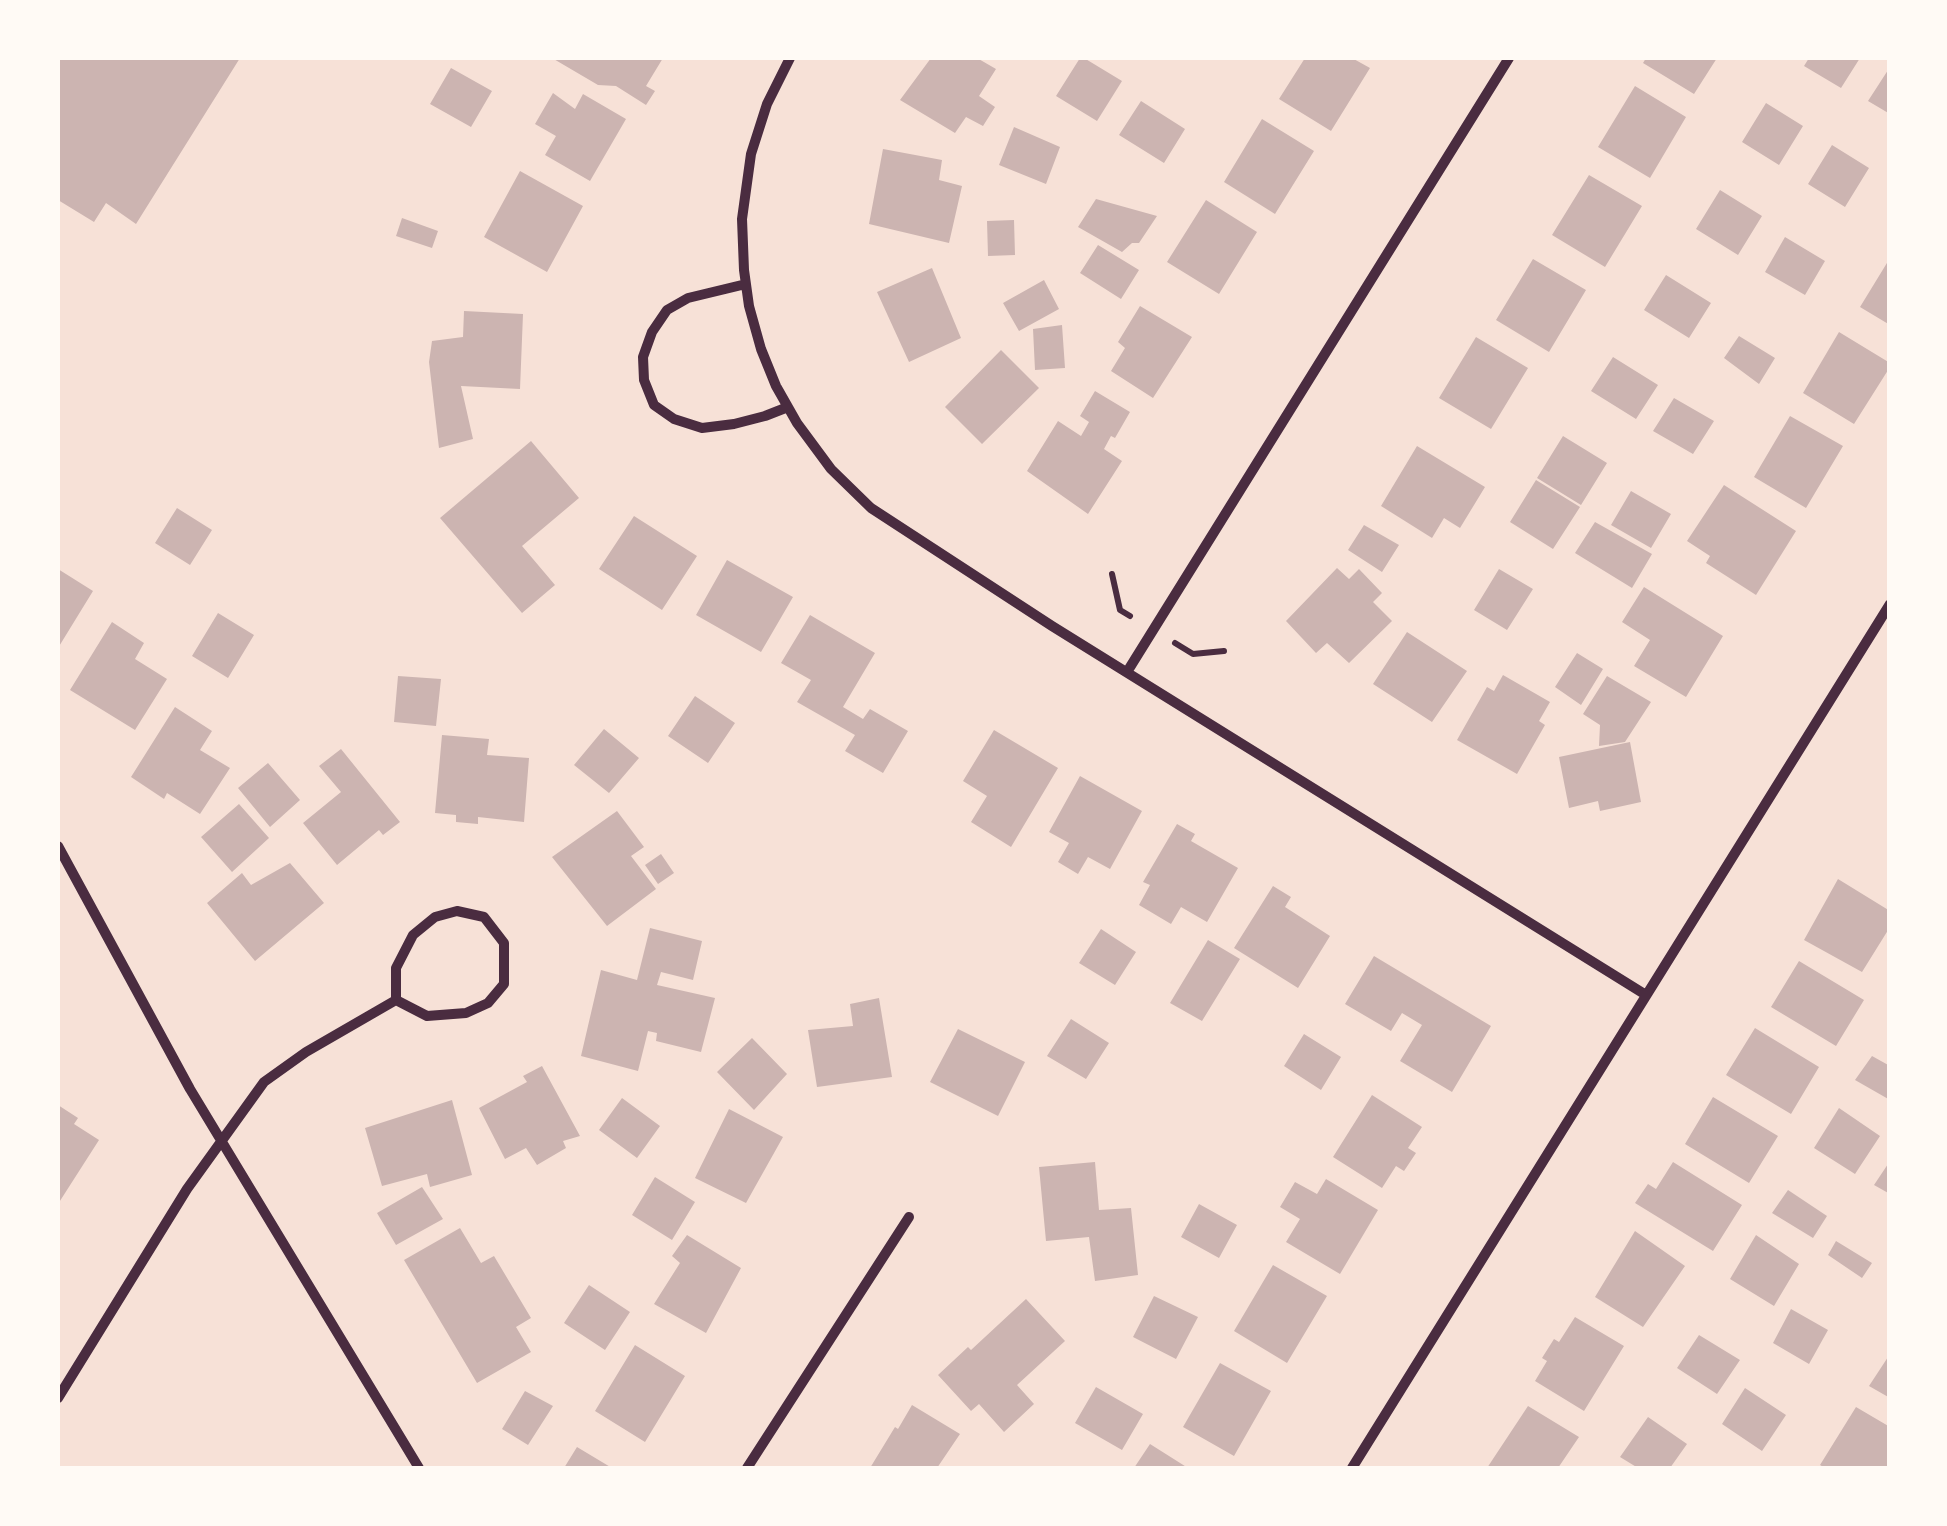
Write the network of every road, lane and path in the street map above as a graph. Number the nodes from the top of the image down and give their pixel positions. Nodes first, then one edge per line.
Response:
1 (790, 58) edge
2 (1509, 58) edge
3 (746, 284) junction
4 (788, 407) junction
5 (1112, 574) dead end
6 (1890, 604) edge
7 (1120, 610) dead end
8 (1224, 651) dead end
9 (1193, 654) dead end
10 (1127, 672) junction
11 (58, 846) edge
12 (1646, 995) junction
13 (396, 1000) junction
14 (221, 1139) junction
15 (910, 1217) dead end
16 (58, 1398) edge
17 (419, 1468) edge
18 (746, 1468) edge
19 (1352, 1468) edge

1 - 3 street
2 - 10 street
3 - 4 street
3 - 4 street
4 - 10 street
5 - 7 path
6 - 12 street
8 - 9 path
10 - 12 street
11 - 14 street
12 - 19 street
13 - 13 street
13 - 14 street
14 - 16 street
14 - 17 street
15 - 18 street

